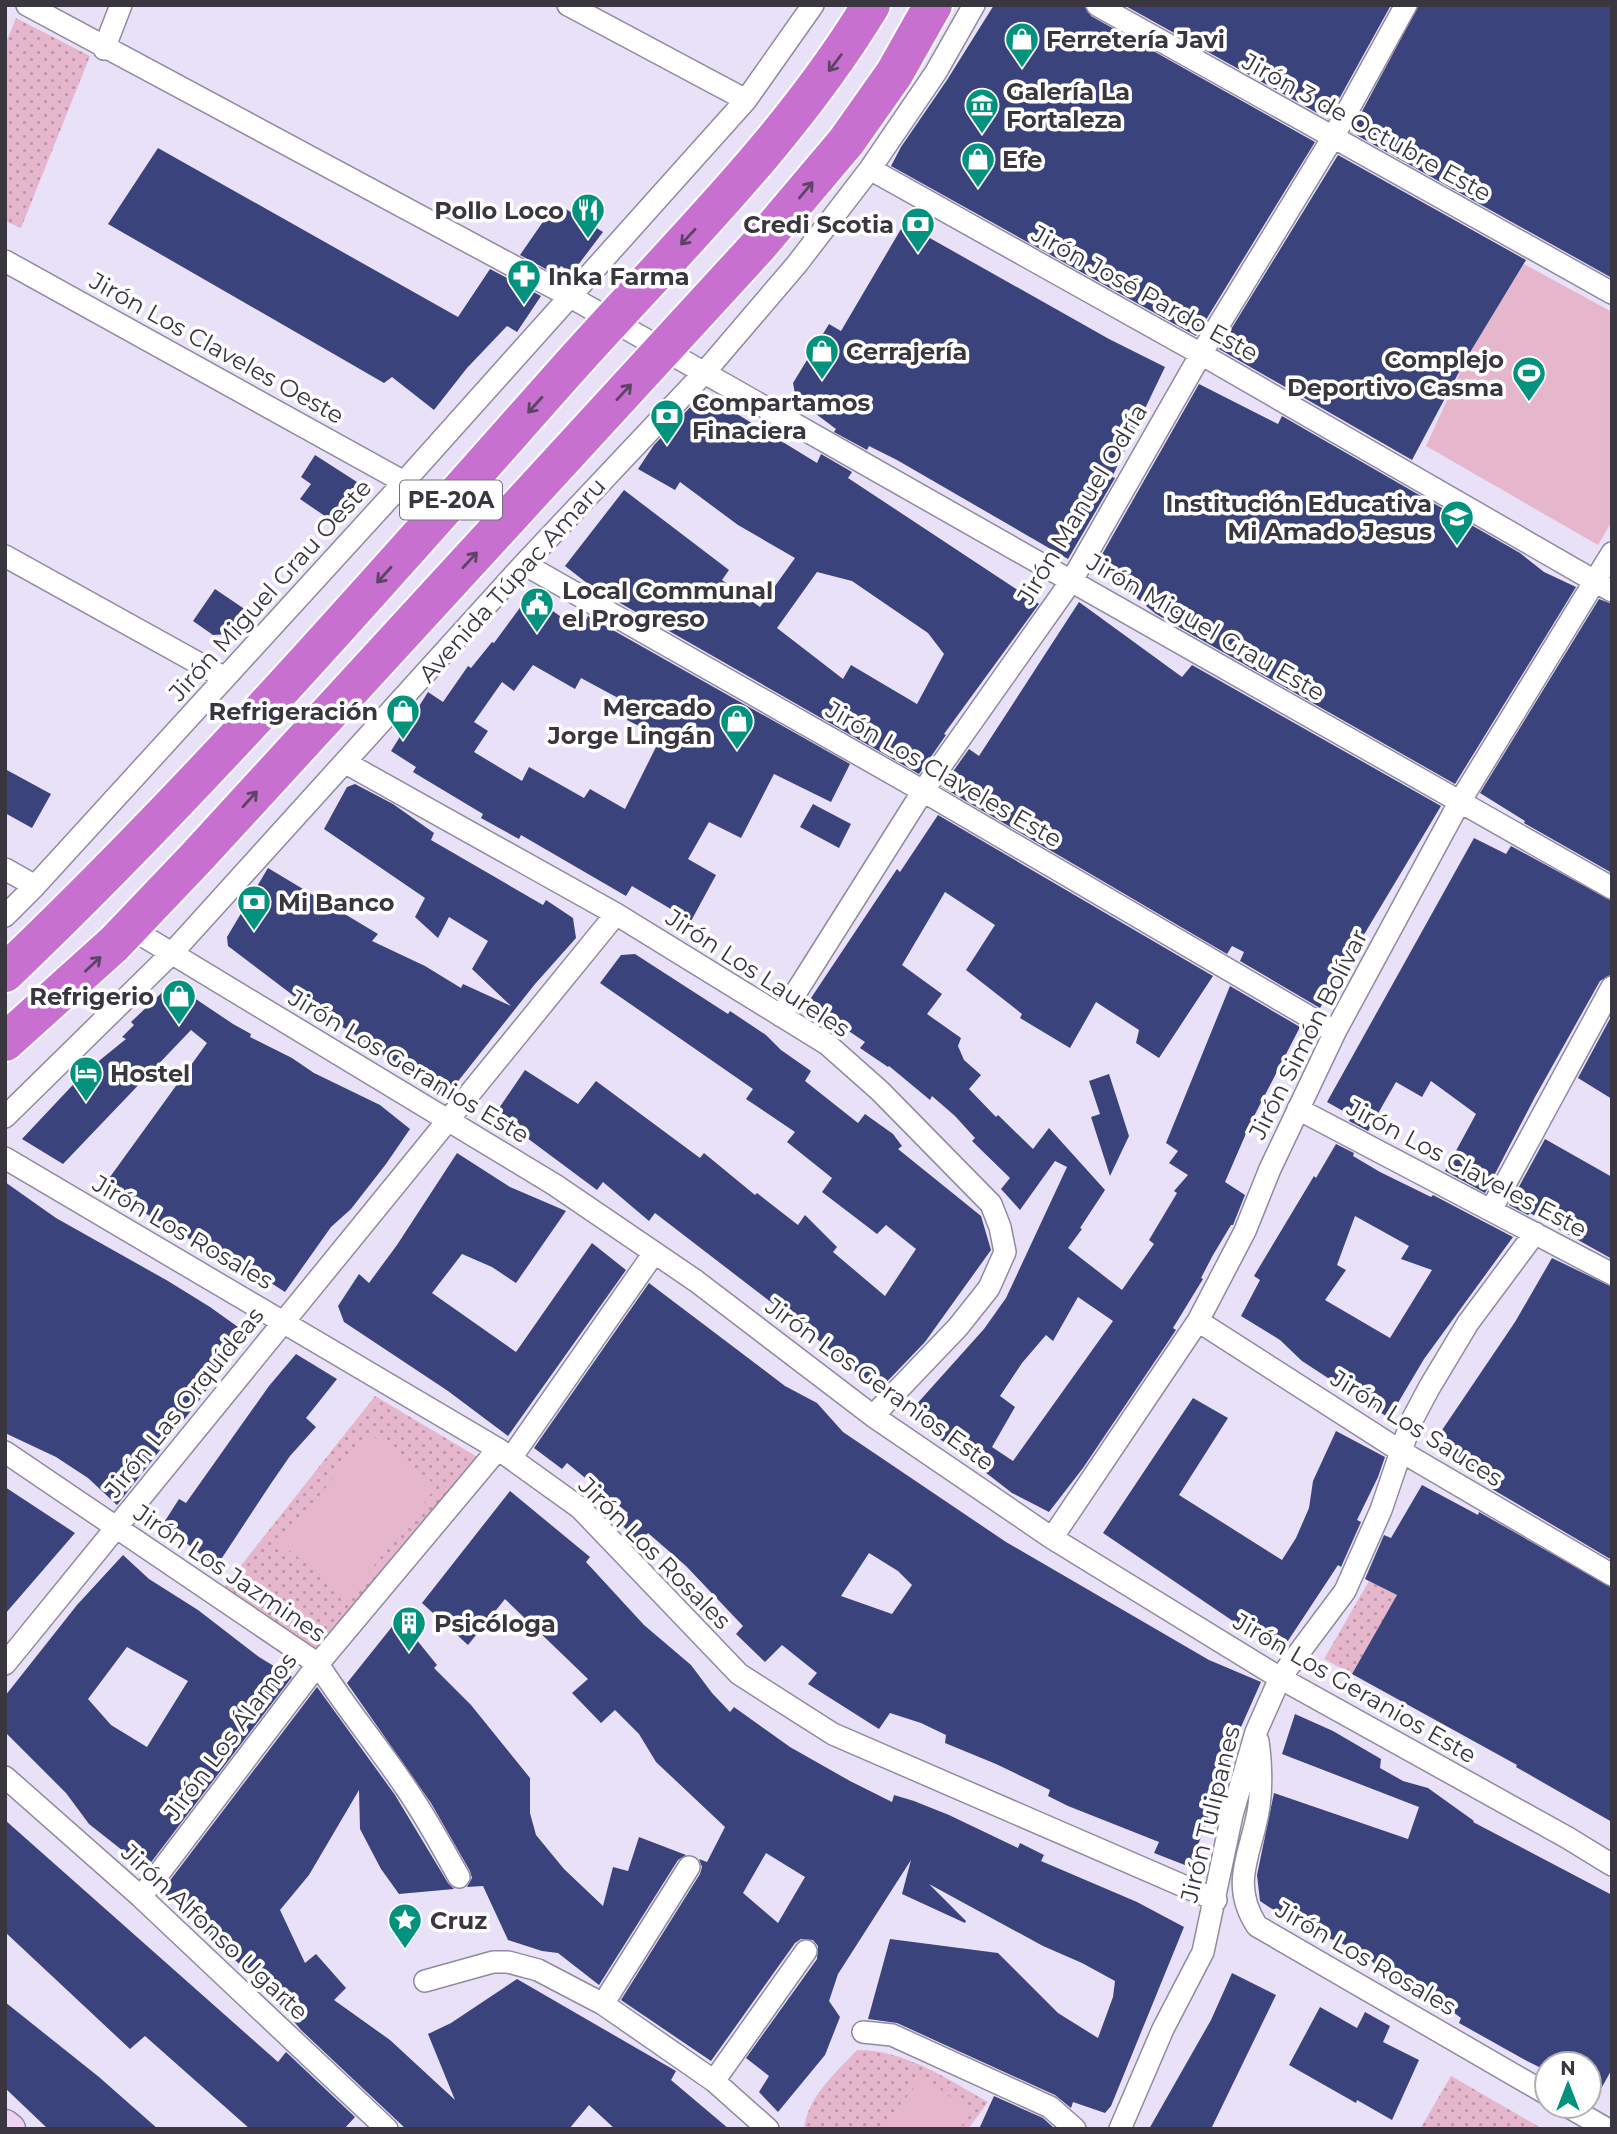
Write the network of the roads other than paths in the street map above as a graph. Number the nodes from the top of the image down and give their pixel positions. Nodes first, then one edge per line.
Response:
1 (27, 5) edge
2 (121, 5) edge
3 (568, 5) edge
4 (813, 5) edge
5 (871, 5) edge
6 (933, 5) edge
7 (974, 5) edge
8 (1097, 5) edge
9 (1406, 5) edge
10 (104, 49) junction
11 (746, 100) junction
12 (1332, 139) junction
13 (870, 169) junction
14 (5, 261) edge
15 (1612, 293) edge
16 (569, 296) junction
17 (611, 320) junction
18 (663, 350) junction
19 (1201, 354) junction
20 (704, 373) junction
21 (404, 482) junction
22 (1612, 553) edge
23 (5, 556) edge
24 (524, 564) junction
25 (1072, 580) junction
26 (1604, 587) edge
27 (225, 678) junction
28 (346, 763) junction
29 (923, 791) junction
30 (1459, 803) junction
31 (5, 869) edge
32 (35, 886) junction
33 (1612, 888) edge
34 (616, 914) junction
35 (5, 916) edge
36 (130, 928) junction
37 (172, 953) junction
38 (5, 973) edge
39 (1610, 996) edge
40 (781, 1016) junction
41 (1335, 1032) junction
42 (5, 1042) edge
43 (1298, 1109) junction
44 (5, 1117) edge
45 (447, 1121) junction
46 (5, 1158) edge
47 (1491, 1210) junction
48 (1535, 1233) junction
49 (654, 1252) junction
50 (1612, 1274) edge
51 (1198, 1321) junction
52 (283, 1322) junction
53 (873, 1416) junction
54 (5, 1452) edge
55 (1402, 1452) junction
56 (505, 1453) junction
57 (117, 1527) junction
58 (1052, 1538) junction
59 (1612, 1575) edge
60 (5, 1664) edge
61 (318, 1664) junction
62 (1280, 1678) junction
63 (1256, 1732) junction
64 (5, 1777) edge
65 (1612, 1865) edge
66 (689, 1867) dead end
67 (459, 1877) dead end
68 (141, 1897) junction
69 (1216, 1900) junction
70 (806, 1951) dead end
71 (425, 1981) dead end
72 (603, 2004) junction
73 (863, 2032) dead end
74 (715, 2081) junction
75 (1533, 2086) edge
76 (1584, 2120) edge
77 (5, 2124) edge
78 (385, 2128) edge
79 (10, 2129) edge
80 (768, 2129) edge
81 (1075, 2129) edge
82 (1119, 2129) edge
83 (1607, 2129) edge

1 - 10 street
2 - 10 street
3 - 11 street
4 - 11 street, Jirón Miguel Grau Oeste
5 -> 17 highway, PE-20A
18 -> 6 highway, Avenida Túpac Amaru / PE-20A
7 - 13 street, Avenida Túpac Amaru
8 - 12 street, Jirón 3 de Octubre Este
9 - 12 street, Jirón Manuel Odría
10 - 16 street
11 - 16 street, Jirón Miguel Grau Oeste
12 - 15 street, Jirón 3 de Octubre Este
12 - 19 street, Jirón Manuel Odría
13 - 19 street, Jirón José Pardo Este
13 - 20 street, Avenida Túpac Amaru
14 - 21 street, Jirón Los Claveles Oeste
16 - 17 street
16 - 21 street, Jirón Miguel Grau Oeste
17 - 18 street
17 -> 38 highway, PE-20A
18 - 20 street, Jirón Miguel Grau Este
36 -> 18 highway, Avenida Túpac Amaru / PE-20A
19 - 25 street, Jirón Manuel Odría
19 - 26 street, Jirón José Pardo Este
20 - 24 street, Avenida Túpac Amaru
20 - 25 street, Jirón Miguel Grau Este
21 - 27 street, Jirón Miguel Grau Oeste
22 - 26 street, Jirón Simón Bolívar
23 - 27 street
24 - 28 street, Avenida Túpac Amaru
24 - 29 street, Jirón Los Claveles Este
25 - 29 street, Jirón Manuel Odría
25 - 30 street, Jirón Miguel Grau Este
26 - 30 street, Jirón Simón Bolívar
27 - 32 street, Jirón Miguel Grau Oeste
28 - 34 street, Jirón Los Laureles
28 - 37 street, Avenida Túpac Amaru
29 - 40 street, Jirón Manuel Odría
29 - 41 street, Jirón Los Claveles Este
30 - 33 street, Jirón Miguel Grau Este
30 - 41 street, Jirón Simón Bolívar
31 - 32 street
32 - 35 street, Jirón Miguel Grau Oeste
34 - 40 street, Jirón Los Laureles
34 - 45 street, Jirón Las Orquídeas
36 - 37 street, Jirón Los Geranios Este
42 -> 36 highway, Avenida Túpac Amaru / PE-20A
37 - 44 street, Avenida Túpac Amaru
37 - 45 street, Jirón Los Geranios Este
39 - 47 street
40 - 53 street, Jirón Los Laureles
41 - 43 street, Jirón Simón Bolívar
43 - 47 street, Jirón Los Claveles Este
43 - 51 street, Jirón Simón Bolívar
45 - 49 street, Jirón Los Geranios Este
45 - 52 street, Jirón Las Orquídeas
46 - 52 street, Jirón Los Rosales
47 - 48 street, Jirón Los Claveles Este
48 - 50 street, Jirón Los Claveles Este
48 - 55 street, Jirón Tulipanes
49 - 53 street, Jirón Los Geranios Este
49 - 56 street, Jirón Los Álamos
51 - 55 street, Jirón Los Sauces
51 - 58 street, Jirón Simón Bolívar
52 - 56 street, Jirón Los Rosales
52 - 57 street, Jirón Las Orquídeas
53 - 58 street, Jirón Los Geranios Este
54 - 57 street, Jirón Los Jazmines
55 - 59 street, Jirón Los Sauces
55 - 62 street, Jirón Tulipanes
56 - 61 street, Jirón Los Álamos
56 - 69 street, Jirón Los Rosales
57 - 60 street, Jirón Las Orquídeas
57 - 61 street, Jirón Los Jazmines
58 - 62 street, Jirón Los Geranios Este
61 - 67 street, Jirón Los Jazmines
61 - 68 street, Jirón Los Álamos
62 - 63 street, Jirón Tulipanes
62 - 65 street, Jirón Los Geranios Este
63 - 69 street, Jirón Tulipanes
63 - 75 street, Jirón Los Rosales
64 - 68 street, Jirón Alfonso Ugarte
66 - 72 street
68 - 78 street, Jirón Alfonso Ugarte
69 - 82 street, Jirón Tulipanes
70 - 74 street
71 - 72 street
72 - 74 street
73 - 81 street
74 - 80 street
76 - 83 street
77 - 79 street

